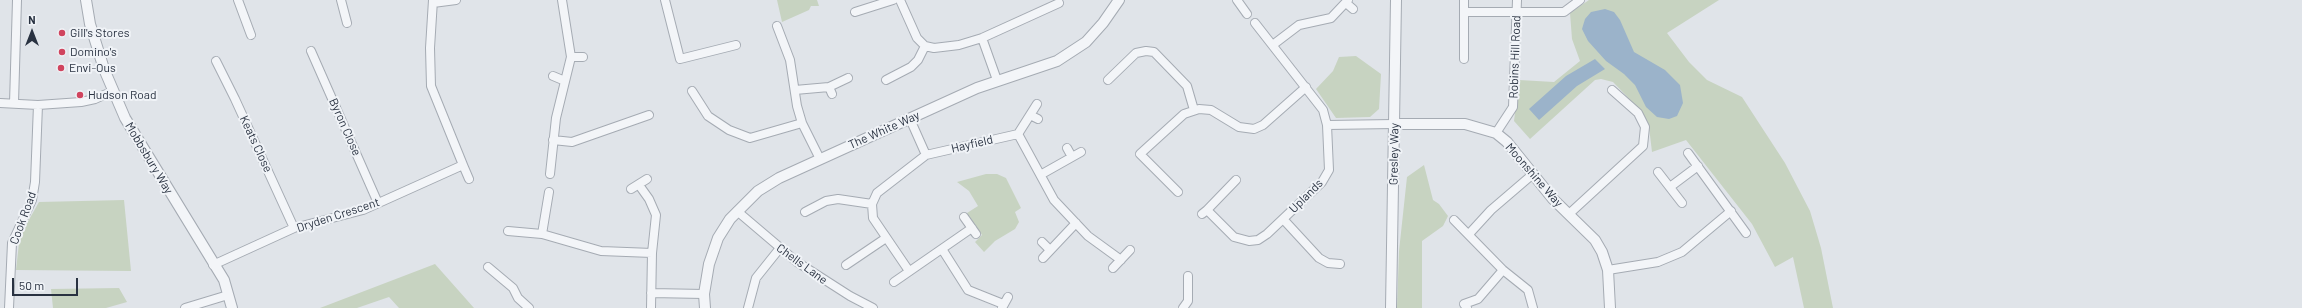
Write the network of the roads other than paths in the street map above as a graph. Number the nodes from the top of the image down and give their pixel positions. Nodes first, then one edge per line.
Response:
1 (17, 0) edge
2 (86, 0) edge
3 (238, 0) edge
4 (341, 0) edge
5 (456, 0) edge
6 (562, 0) edge
7 (665, 0) edge
8 (893, 0) edge
9 (900, 0) edge
10 (1119, 0) edge
11 (1237, 0) edge
12 (1396, 0) edge
13 (1464, 0) edge
14 (1517, 0) edge
15 (1580, 0) edge
16 (1347, 1) edge
17 (433, 2) edge
18 (1059, 3) dead end
19 (1353, 9) dead end
20 (855, 12) dead end
21 (1464, 12) junction
22 (1517, 13) junction
23 (1247, 14) dead end
24 (347, 23) dead end
25 (1255, 23) dead end
26 (776, 26) dead end
27 (251, 35) dead end
28 (982, 38) junction
29 (1274, 44) junction
30 (736, 45) dead end
31 (925, 46) junction
32 (311, 51) dead end
33 (571, 57) junction
34 (583, 57) dead end
35 (1464, 59) dead end
36 (216, 61) dead end
37 (553, 76) dead end
38 (848, 78) dead end
39 (886, 80) dead end
40 (997, 80) junction
41 (1108, 80) dead end
42 (565, 81) junction
43 (1306, 87) junction
44 (795, 90) junction
45 (1612, 90) dead end
46 (113, 91) junction
47 (692, 91) dead end
48 (0, 103) edge
49 (14, 103) junction
50 (38, 104) junction
51 (1036, 104) dead end
52 (1194, 110) junction
53 (1030, 115) junction
54 (648, 116) dead end
55 (910, 119) junction
56 (1038, 119) dead end
57 (802, 123) junction
58 (1394, 124) junction
59 (1327, 125) junction
60 (1496, 132) junction
61 (1018, 134) junction
62 (553, 140) junction
63 (1067, 148) dead end
64 (1081, 152) dead end
65 (1688, 153) dead end
66 (926, 155) junction
67 (1072, 157) junction
68 (820, 159) junction
69 (463, 165) junction
70 (1698, 166) junction
71 (1658, 172) dead end
72 (550, 174) dead end
73 (1042, 174) junction
74 (1533, 174) junction
75 (469, 179) dead end
76 (647, 179) dead end
77 (1236, 180) dead end
78 (638, 185) junction
79 (1670, 187) junction
80 (631, 189) dead end
81 (549, 192) dead end
82 (1178, 192) dead end
83 (378, 203) junction
84 (1682, 203) dead end
85 (872, 204) junction
86 (1731, 210) junction
87 (737, 211) junction
88 (804, 212) dead end
89 (1569, 214) junction
90 (964, 216) dead end
91 (1283, 219) junction
92 (1454, 220) dead end
93 (1076, 223) junction
94 (294, 228) junction
95 (508, 231) dead end
96 (1746, 233) dead end
97 (542, 234) junction
98 (1468, 234) junction
99 (886, 238) junction
100 (1042, 242) dead end
101 (780, 248) junction
102 (942, 249) junction
103 (1050, 250) junction
104 (1130, 250) dead end
105 (652, 253) junction
106 (1043, 258) dead end
107 (1121, 260) junction
108 (1340, 264) dead end
109 (213, 265) junction
110 (846, 265) dead end
111 (488, 267) dead end
112 (1113, 268) dead end
113 (1503, 270) junction
114 (1608, 270) junction
115 (909, 271) junction
116 (1188, 276) dead end
117 (894, 282) dead end
118 (651, 293) junction
119 (704, 294) junction
120 (228, 295) junction
121 (1008, 297) dead end
122 (1002, 306) edge
123 (9, 308) edge
124 (185, 308) edge
125 (232, 308) edge
126 (529, 308) edge
127 (651, 308) edge
128 (705, 308) edge
129 (748, 308) edge
130 (873, 308) edge
131 (1183, 308) edge
132 (1391, 308) edge
133 (1467, 308) edge
134 (1533, 308) edge
135 (1610, 308) edge

1 - 49 street
2 - 46 street, Mobbsbury Way
3 - 27 street
4 - 24 street
5 - 17 street
6 - 33 street
7 - 30 street
8 - 20 street
9 - 31 street
10 - 40 street, The White Way
11 - 23 street
12 - 58 street, Gresley Way
13 - 21 street
14 - 22 street, Robins Hill Road
15 - 22 street
16 - 19 street
16 - 29 street
17 - 69 street
18 - 28 street
21 - 22 street
21 - 35 street
22 - 60 street, Robins Hill Road
25 - 29 street, Uplands
26 - 44 street
28 - 31 street
28 - 40 street
29 - 43 street, Uplands
31 - 39 street
32 - 83 street, Byron Close
33 - 34 street
33 - 42 street
36 - 94 street, Keats Close
37 - 42 street
38 - 44 street
40 - 55 street, The White Way
41 - 52 street
42 - 62 street
43 - 52 street
43 - 59 street, Uplands
44 - 57 street
45 - 89 street
46 - 50 street
46 - 109 street, Mobbsbury Way
47 - 57 street
48 - 49 street
49 - 50 street
50 - 123 street, Cook Road
51 - 53 street
52 - 82 street
53 - 56 street
53 - 61 street
54 - 62 street
55 - 66 street
55 - 68 street, The White Way
57 - 68 street
58 - 59 street
58 - 60 street, Moonshine Way
58 - 132 street, Gresley Way
59 - 91 street, Uplands
60 - 74 street, Moonshine Way
61 - 66 street, Hayfield
61 - 73 street
62 - 72 street
63 - 67 street
64 - 67 street
65 - 70 street
66 - 85 street, Hayfield
67 - 73 street
68 - 87 street, The White Way
69 - 75 street
69 - 83 street, Dryden Crescent
70 - 79 street
70 - 86 street
71 - 79 street
73 - 93 street
74 - 89 street, Moonshine Way
74 - 98 street
76 - 78 street
77 - 91 street, Uplands
78 - 80 street
78 - 105 street
79 - 84 street
81 - 97 street
83 - 94 street, Dryden Crescent
85 - 88 street
85 - 99 street
86 - 96 street
86 - 114 street
87 - 101 street, Chells Lane
87 - 119 street, The White Way
89 - 114 street, Moonshine Way
90 - 102 street
91 - 108 street, Uplands
92 - 98 street
93 - 103 street
93 - 107 street
94 - 109 street, Dryden Crescent
95 - 97 street
97 - 105 street
98 - 113 street
99 - 110 street
99 - 115 street
100 - 103 street
101 - 129 street
101 - 130 street, Chells Lane
102 - 115 street
102 - 122 street
103 - 106 street
104 - 107 street
105 - 118 street
107 - 112 street
109 - 120 street, Mobbsbury Way
111 - 126 street
113 - 133 street
113 - 134 street
114 - 135 street, Moonshine Way
115 - 117 street
116 - 131 street
118 - 119 street
118 - 127 street
119 - 128 street, The White Way
120 - 124 street
120 - 125 street, Mobbsbury Way
121 - 122 street

